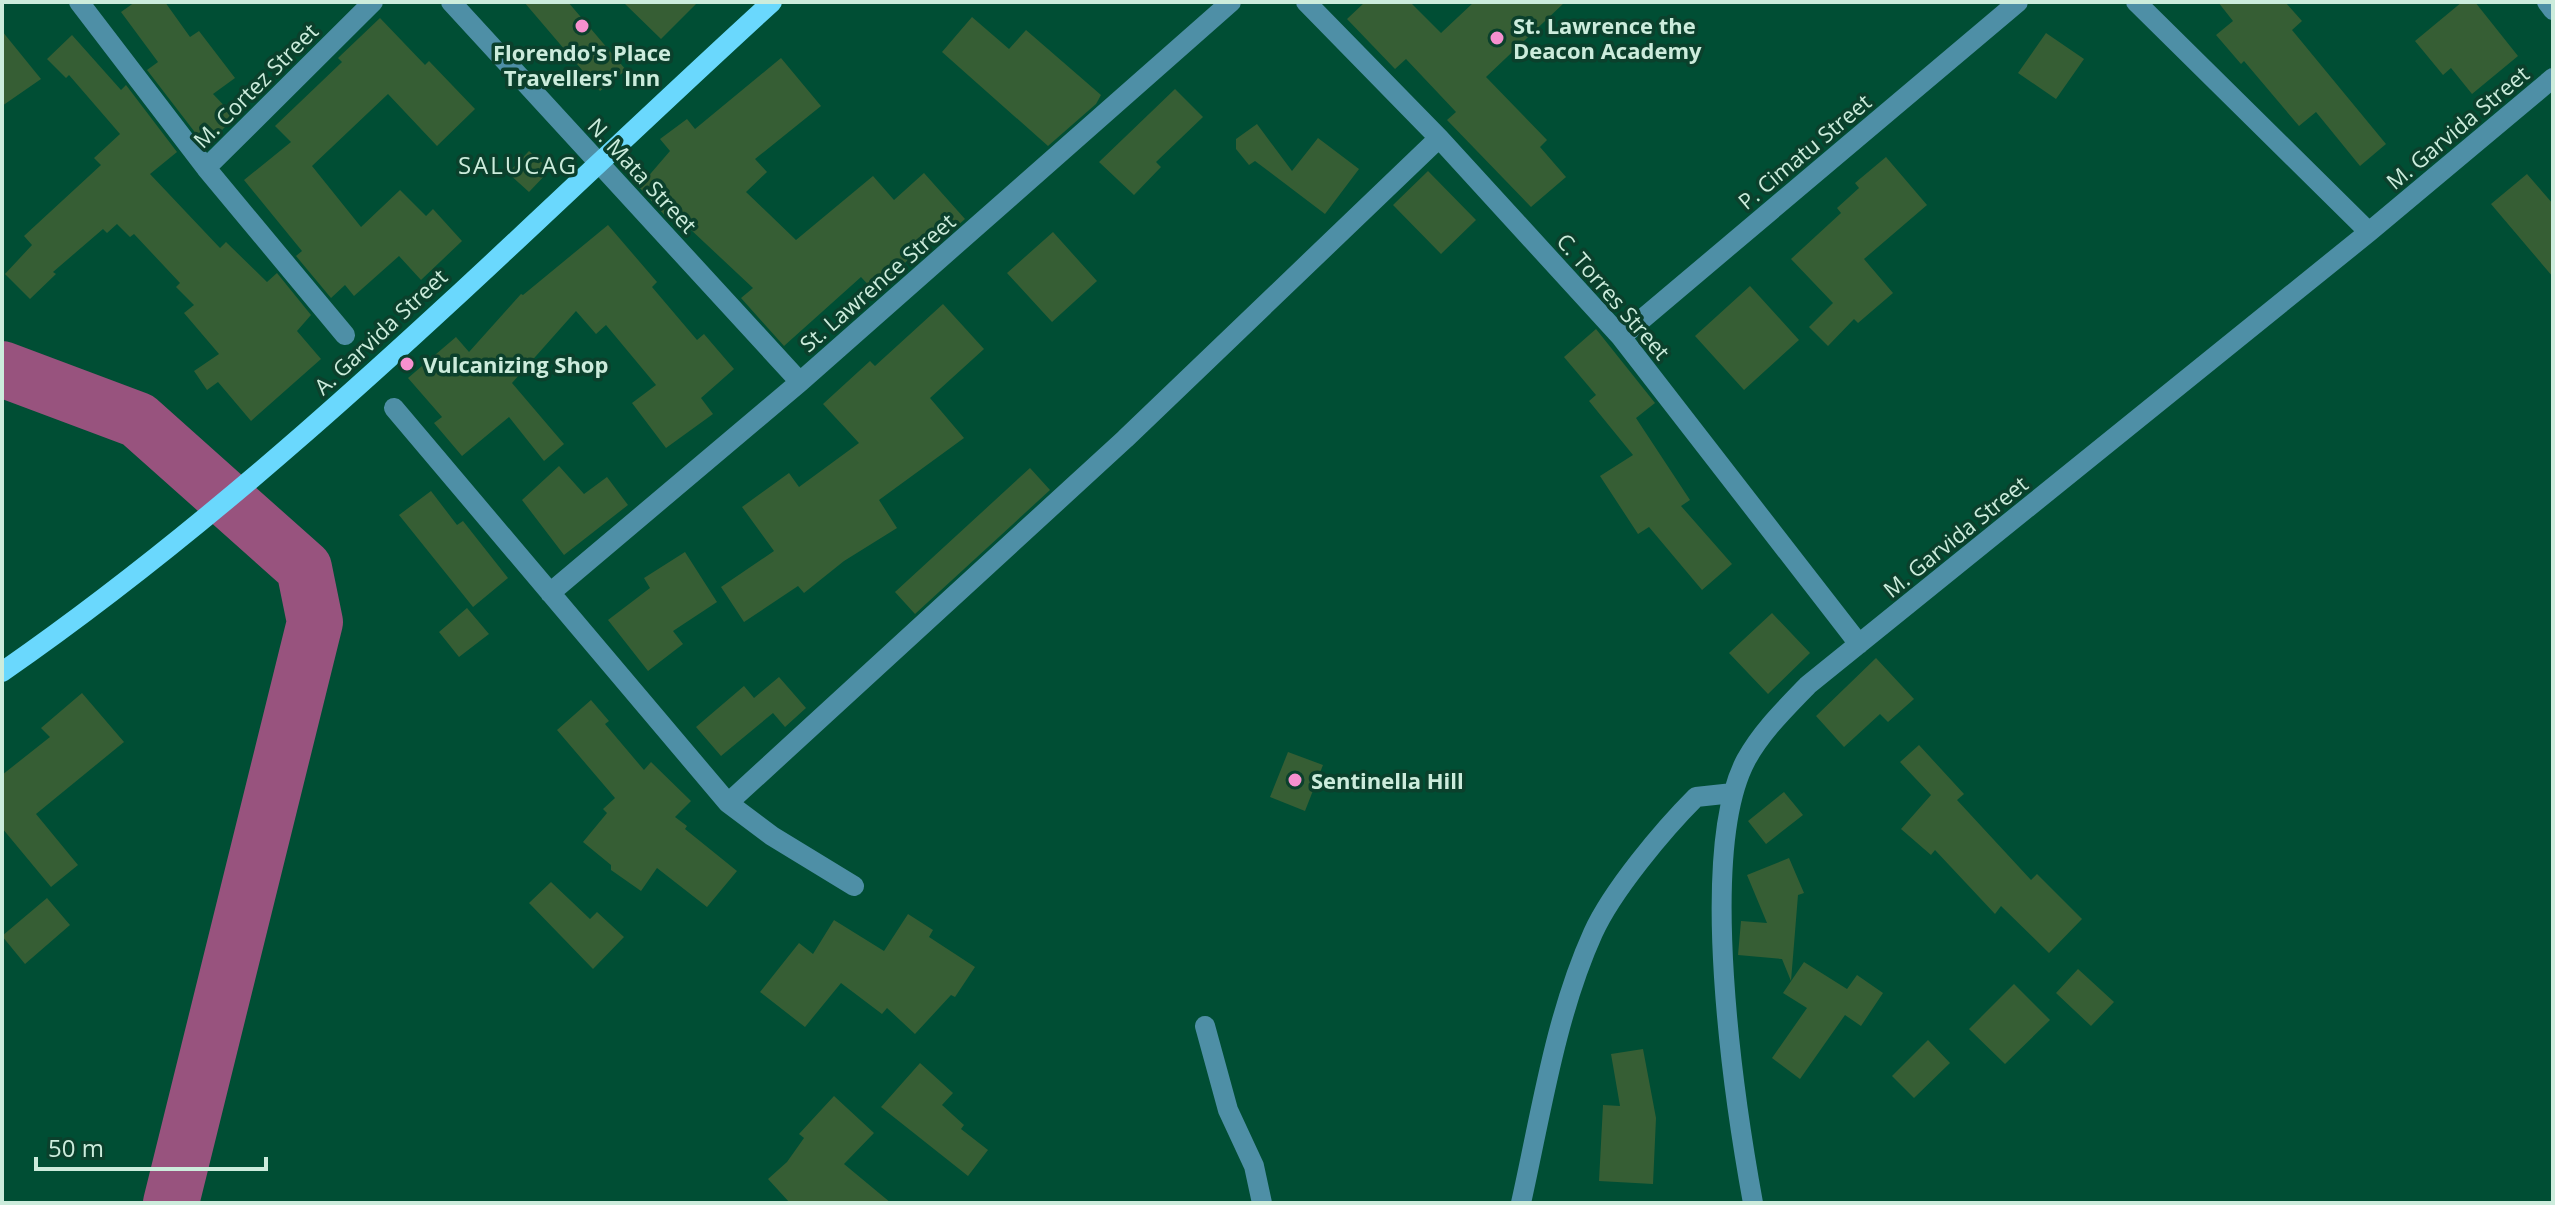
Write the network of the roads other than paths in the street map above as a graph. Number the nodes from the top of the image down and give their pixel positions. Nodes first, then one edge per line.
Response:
1 (79, 2) edge
2 (373, 2) edge
3 (451, 2) edge
4 (772, 2) edge
5 (1231, 2) edge
6 (1306, 2) edge
7 (2018, 2) edge
8 (2136, 2) edge
9 (2547, 2) edge
10 (2553, 10) edge
11 (2553, 78) edge
12 (1439, 138) junction
13 (598, 162) junction
14 (206, 168) junction
15 (2369, 232) junction
16 (345, 335) dead end
17 (1621, 337) junction
18 (800, 382) junction
19 (394, 408) dead end
20 (550, 593) junction
21 (1859, 644) junction
22 (2, 672) edge
23 (1733, 793) junction
24 (728, 803) junction
25 (854, 886) dead end
26 (1205, 1026) dead end
27 (1262, 1203) edge
28 (1521, 1203) edge
29 (1753, 1203) edge

1 - 14 street
2 - 14 street, M. Cortez Street
3 - 13 street, N. Mata Street
4 - 13 main road, A. Garvida Street
5 - 18 street, St. Lawrence Street
6 - 12 street, C. Torres Street
7 - 17 street, P. Cimatu Street
8 - 15 street
9 - 10 street
11 - 15 street, M. Garvida Street
12 - 17 street, C. Torres Street
12 - 24 street
13 - 18 street, N. Mata Street
13 - 22 main road, A. Garvida Street
14 - 16 street
15 - 21 street, M. Garvida Street
17 - 21 street, C. Torres Street
18 - 20 street, St. Lawrence Street
19 - 20 street
20 - 24 street
21 - 23 street, M. Garvida Street
23 - 28 street
23 - 29 street, M. Garvida Street
24 - 25 street
26 - 27 street

